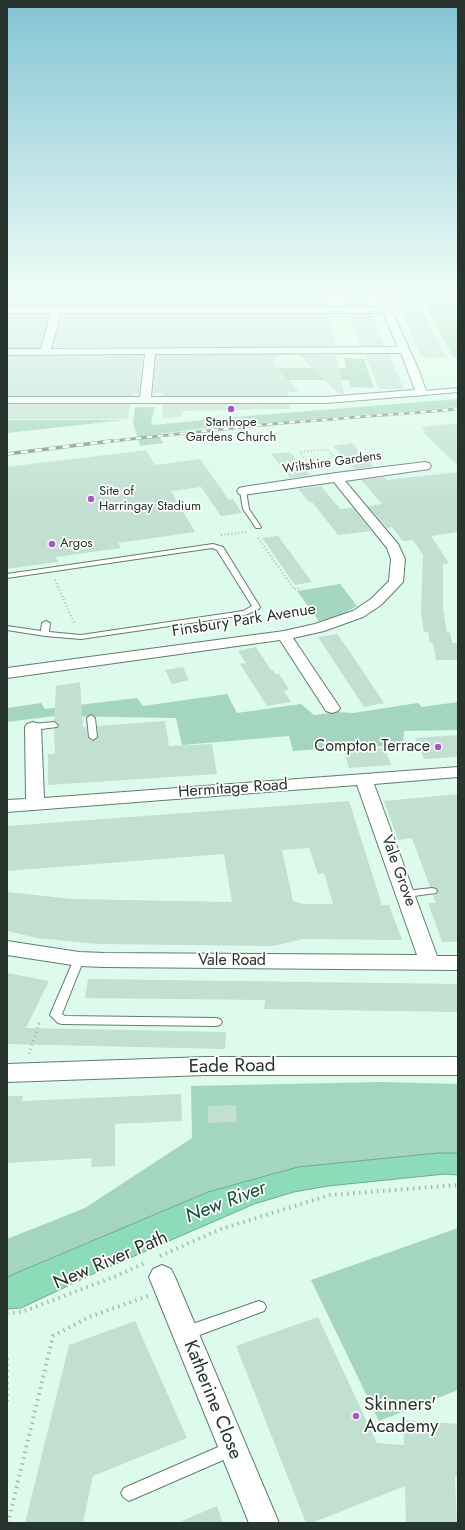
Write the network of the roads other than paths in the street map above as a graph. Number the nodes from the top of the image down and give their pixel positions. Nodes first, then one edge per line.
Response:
1 (148, 366) edge
2 (411, 366) edge
3 (458, 390) edge
4 (413, 394) junction
5 (7, 400) edge
6 (145, 400) junction
7 (425, 466) dead end
8 (336, 477) junction
9 (244, 490) joint
10 (258, 527) dead end
11 (7, 576) edge
12 (46, 623) dead end
13 (7, 628) edge
14 (45, 634) junction
15 (284, 635) junction
16 (7, 673) edge
17 (332, 708) dead end
18 (88, 721) dead end
19 (54, 725) dead end
20 (33, 727) joint
21 (93, 737) dead end
22 (458, 772) edge
23 (364, 779) junction
24 (35, 804) junction
25 (7, 806) edge
26 (432, 891) dead end
27 (406, 894) junction
28 (7, 948) edge
29 (79, 959) junction
30 (430, 963) junction
31 (458, 963) edge
32 (216, 1022) dead end
33 (458, 1066) edge
34 (7, 1073) edge
35 (159, 1271) road end
36 (259, 1307) dead end
37 (185, 1334) junction
38 (232, 1449) junction
39 (129, 1493) dead end
40 (264, 1523) edge

1 - 6 street
2 - 4 street
3 - 4 lane
4 - 6 street
5 - 6 street
7 - 8 street, Wiltshire Gardens
8 - 9 street, Wiltshire Gardens
8 - 15 street, Finsbury Park Avenue
9 - 10 lane
11 - 14 lane
12 - 14 lane
13 - 14 lane
15 - 16 street, Finsbury Park Avenue
15 - 17 street
18 - 21 lane
19 - 20 lane
20 - 24 street
22 - 23 street, Hermitage Road
23 - 24 street, Hermitage Road
23 - 27 street, Vale Grove
24 - 25 street, Hermitage Road
26 - 27 lane
27 - 30 street, Vale Grove
28 - 29 street, Vale Road
29 - 30 street, Vale Road
29 - 32 lane
30 - 31 street, Vale Road
33 - 34 street, Eade Road
35 - 37 street, Katherine Close
36 - 37 lane
37 - 38 street, Katherine Close
38 - 39 lane
38 - 40 street, Katherine Close

